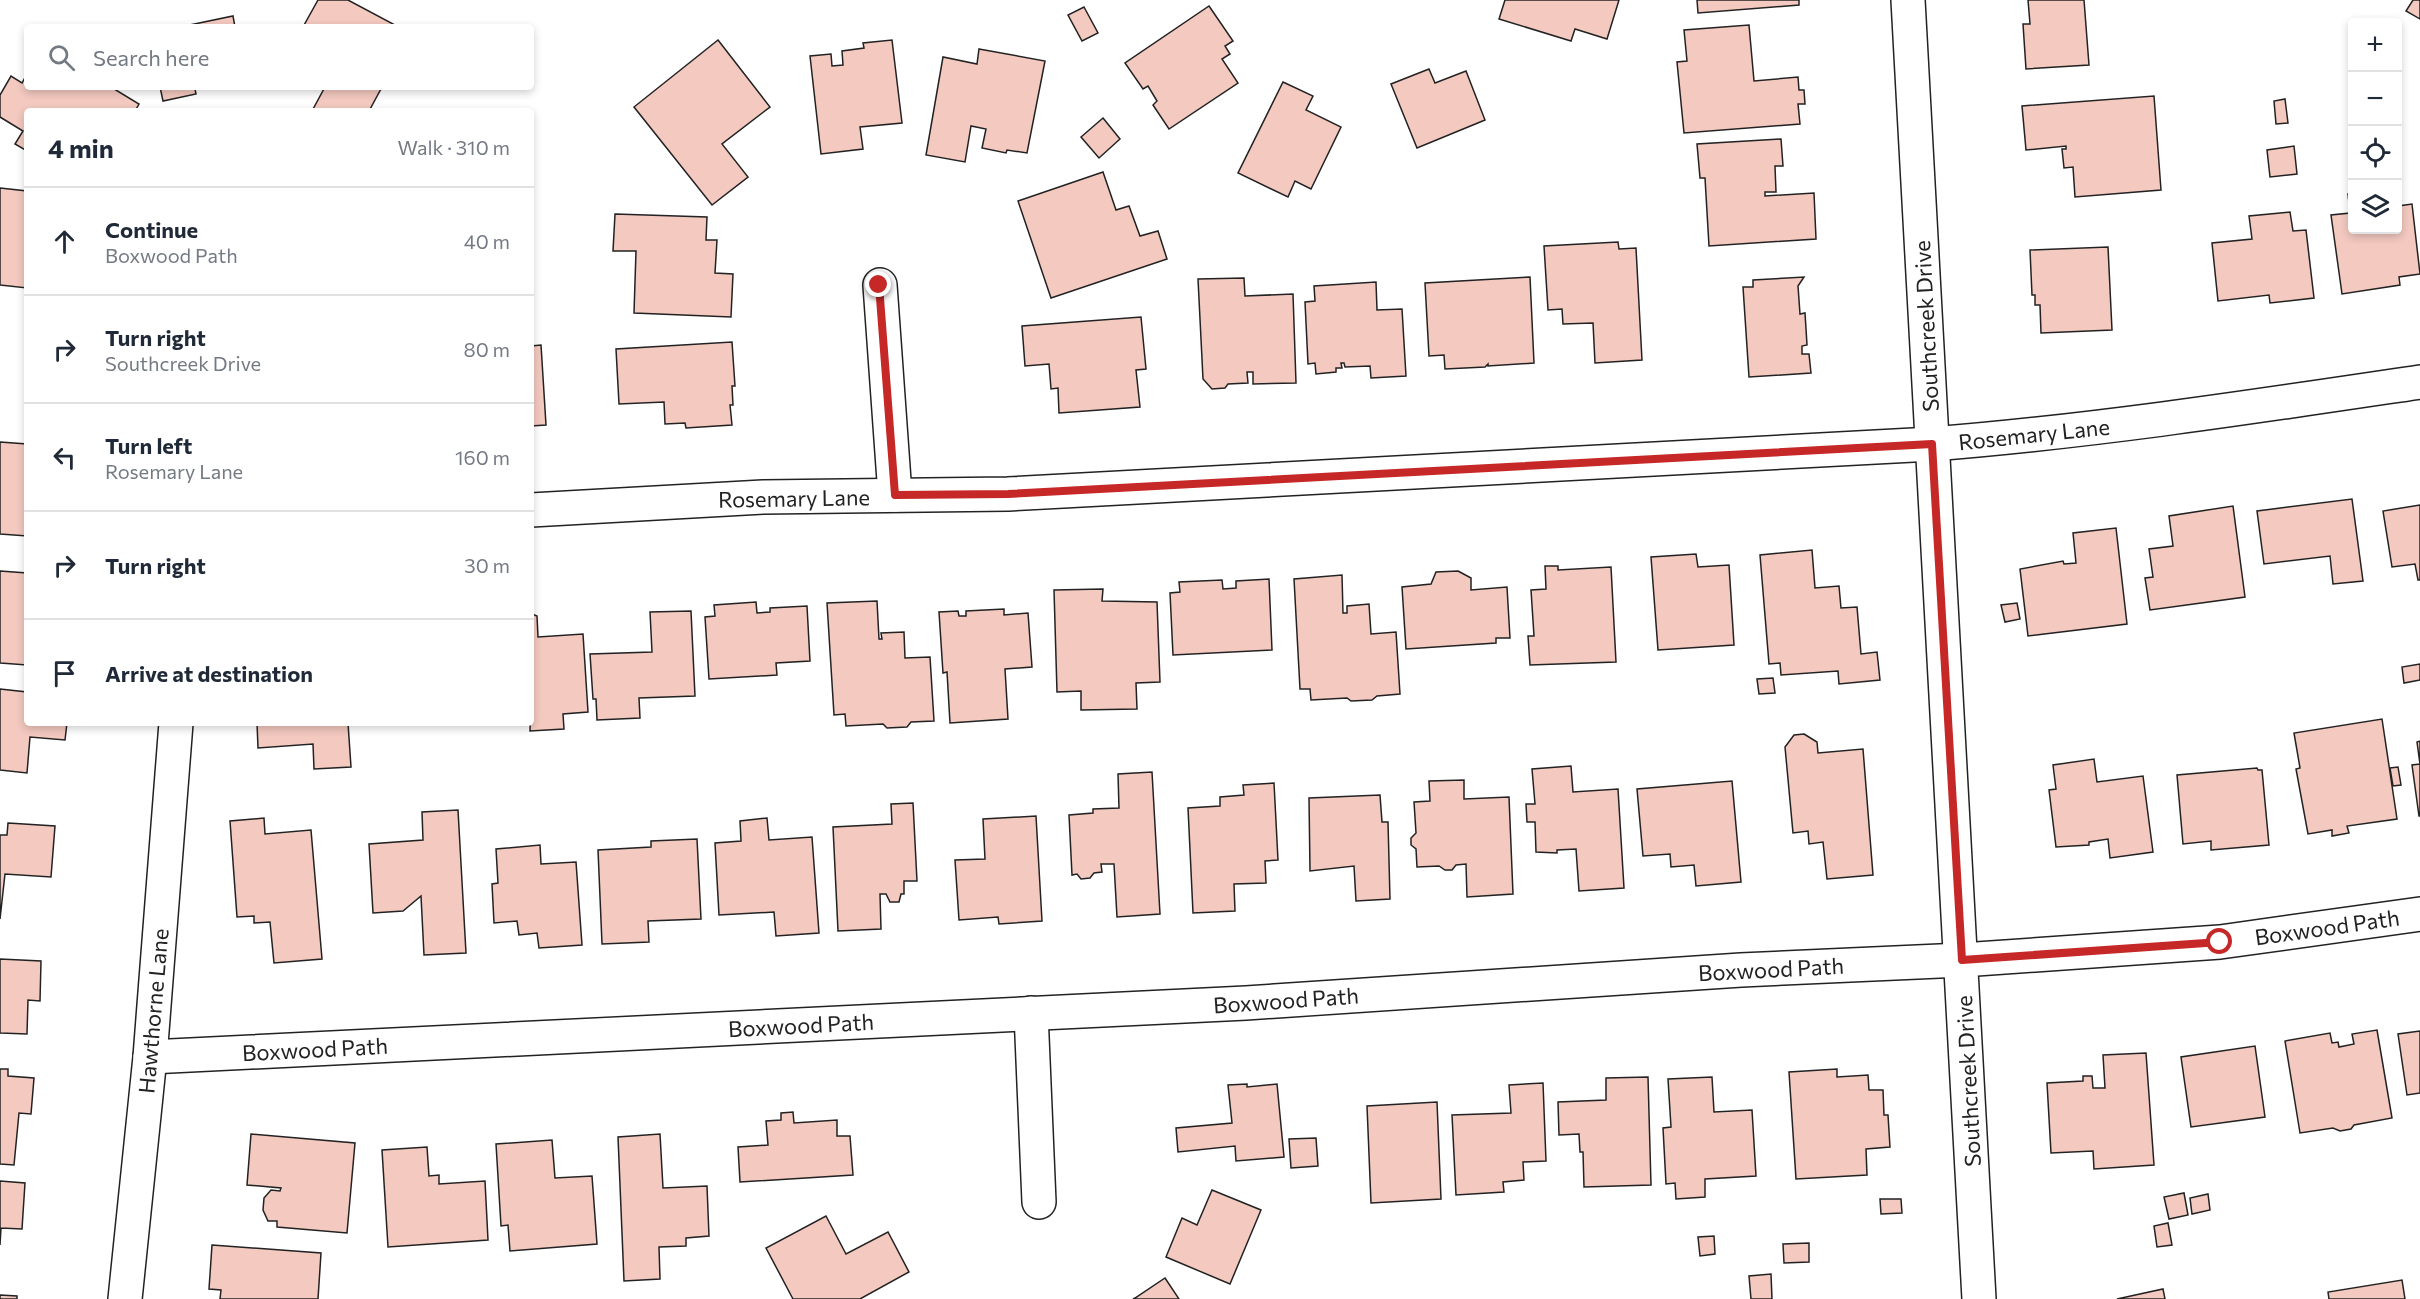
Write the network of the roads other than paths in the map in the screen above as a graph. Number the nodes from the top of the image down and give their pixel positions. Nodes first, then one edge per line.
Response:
1 (1908, 0) edge
2 (879, 285) dead end
3 (2420, 382) edge
4 (1932, 444) junction
5 (895, 495) junction
6 (534, 510) edge
7 (176, 726) edge
8 (2420, 914) edge
9 (1962, 960) junction
10 (1031, 1013) junction
11 (150, 1057) junction
12 (1040, 1202) dead end
13 (125, 1299) edge
14 (1979, 1299) edge

1 - 4 street, Southcreek Drive
2 - 5 street
3 - 4 street, Rosemary Lane
4 - 5 street, Rosemary Lane
4 - 9 street, Southcreek Drive
5 - 6 street, Rosemary Lane
7 - 11 street, Hawthorne Lane
8 - 9 street, Boxwood Path
9 - 10 street, Boxwood Path
9 - 14 street, Southcreek Drive
10 - 11 street, Boxwood Path
10 - 12 street
11 - 13 street, Hawthorne Lane

